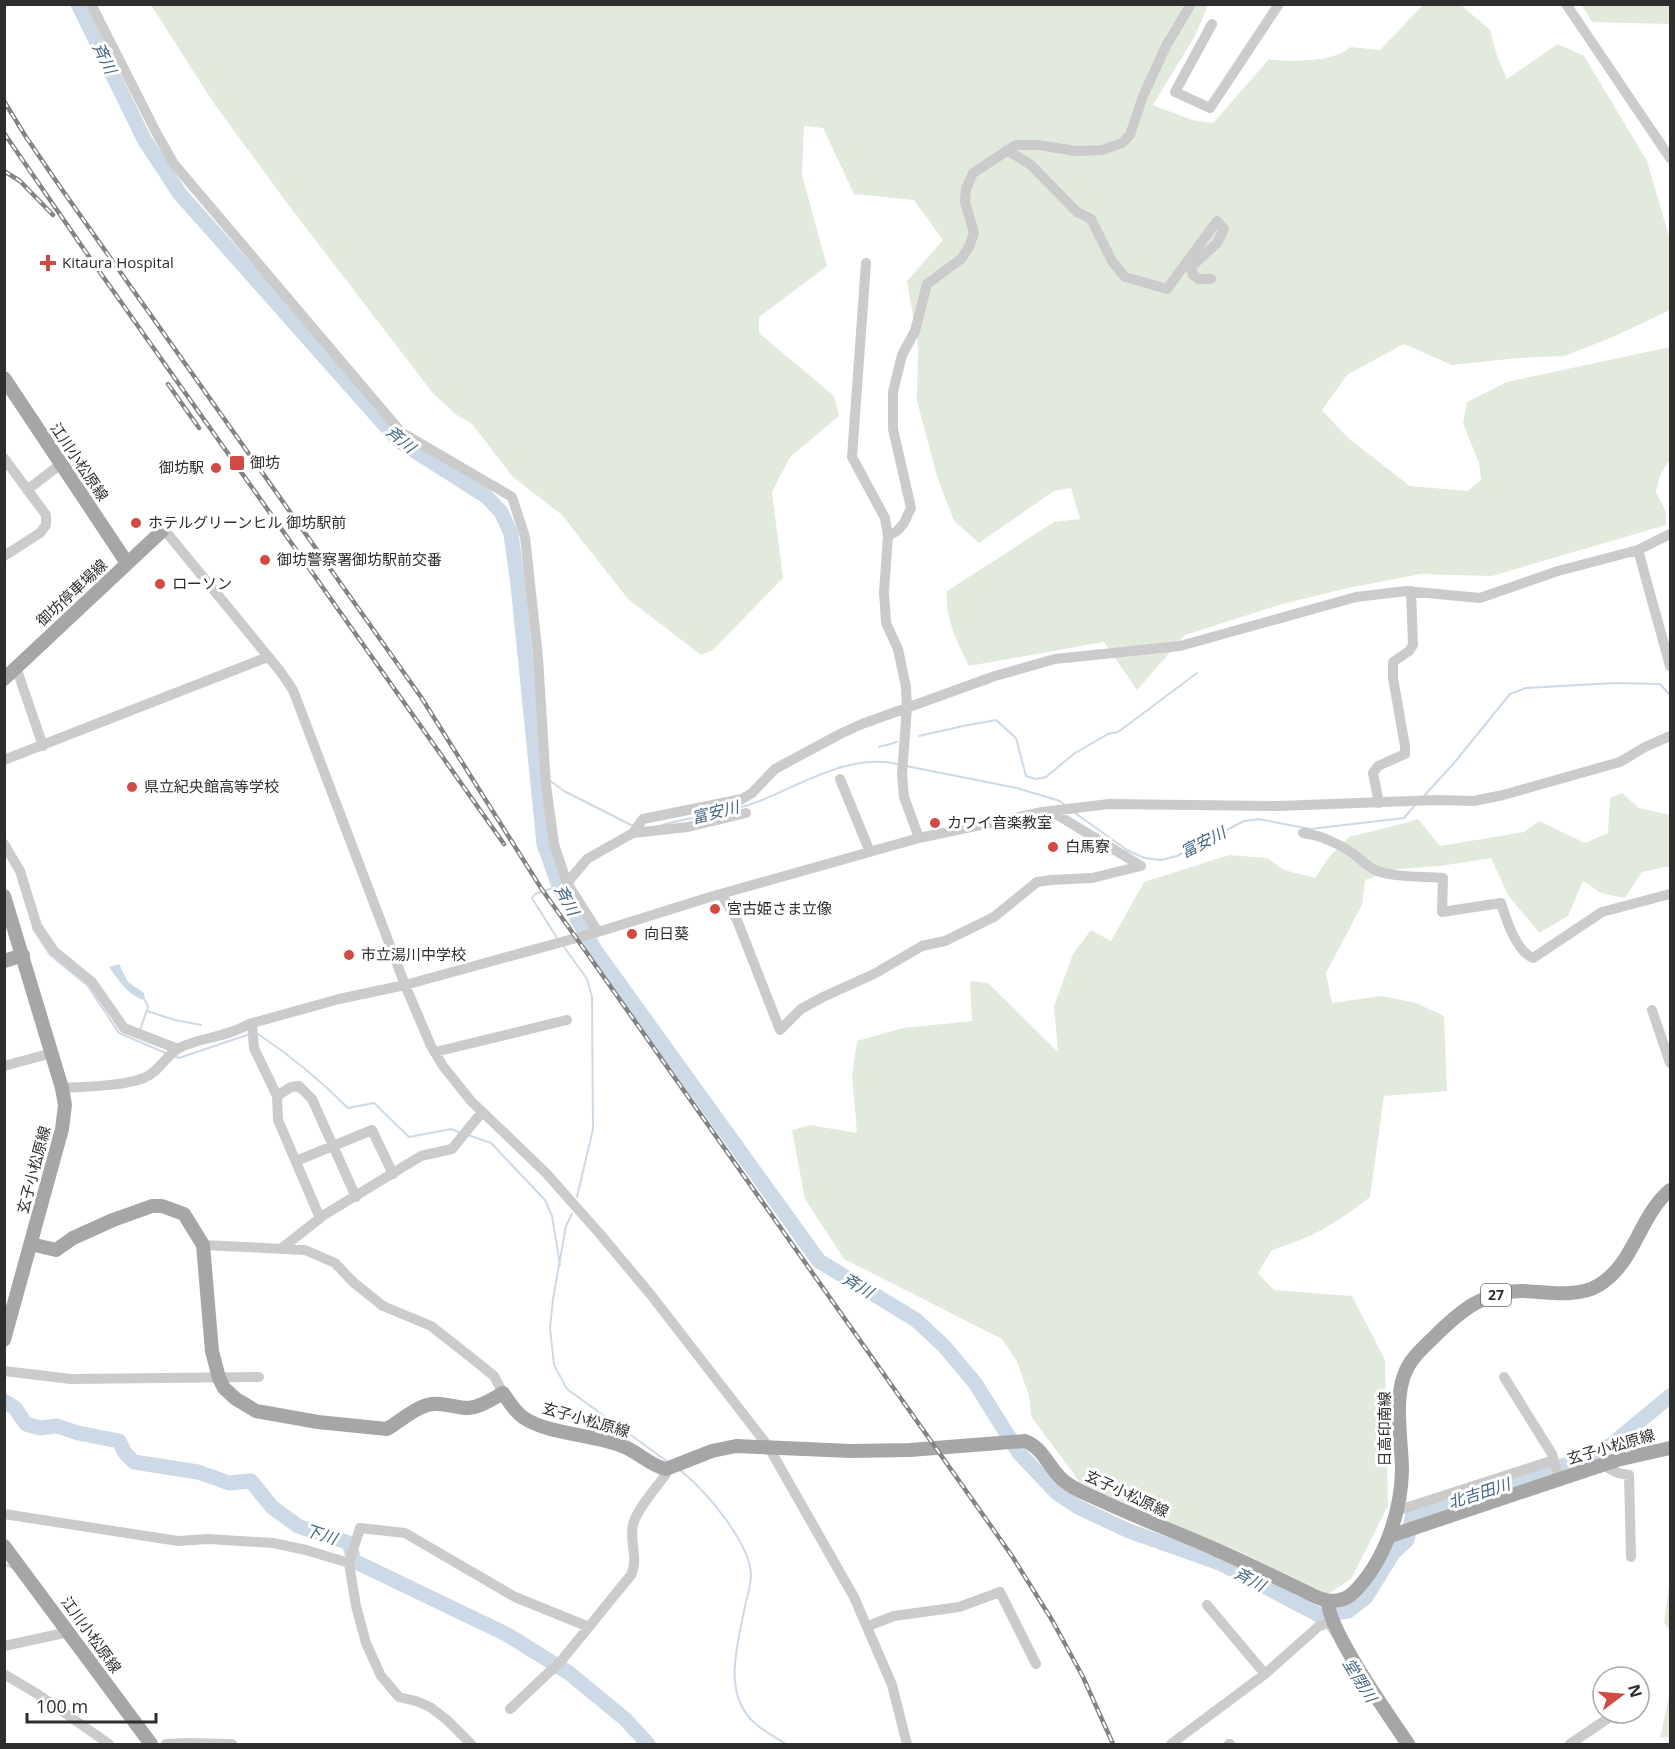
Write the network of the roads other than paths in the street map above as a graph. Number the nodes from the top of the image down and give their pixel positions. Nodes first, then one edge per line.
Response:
1 (91, 4) edge
2 (1191, 4) edge
3 (1279, 4) edge
4 (1566, 4) edge
5 (1212, 24) dead end
6 (1007, 150) junction
7 (1671, 158) edge
8 (866, 263) dead end
9 (1211, 279) dead end
10 (4, 378) edge
11 (4, 458) edge
12 (61, 464) junction
13 (27, 490) junction
14 (162, 531) joint
15 (1671, 534) edge
16 (888, 537) junction
17 (1638, 550) junction
18 (4, 556) edge
19 (127, 563) junction
20 (1411, 591) junction
21 (268, 657) junction
22 (1671, 666) edge
23 (16, 667) junction
24 (4, 679) edge
25 (907, 708) junction
26 (1671, 736) edge
27 (43, 746) junction
28 (4, 760) edge
29 (840, 779) dead end
30 (1378, 803) junction
31 (1048, 811) junction
32 (746, 813) dead end
33 (633, 833) junction
34 (1302, 833) dead end
35 (919, 838) junction
36 (4, 844) edge
37 (870, 852) junction
38 (12, 864) edge
39 (567, 883) junction
40 (721, 894) junction
41 (1671, 894) edge
42 (4, 896) edge
43 (598, 932) junction
44 (23, 955) junction
45 (4, 961) edge
46 (405, 985) junction
47 (1652, 1010) dead end
48 (567, 1020) dead end
49 (252, 1023) junction
50 (178, 1049) junction
51 (435, 1052) junction
52 (51, 1053) junction
53 (1671, 1062) edge
54 (4, 1066) edge
55 (62, 1088) junction
56 (277, 1096) junction
57 (482, 1112) junction
58 (333, 1146) junction
59 (296, 1161) junction
60 (393, 1174) junction
61 (1671, 1190) edge
62 (356, 1197) junction
63 (320, 1218) junction
64 (31, 1244) junction
65 (202, 1245) junction
66 (282, 1248) junction
67 (4, 1340) edge
68 (4, 1371) edge
69 (259, 1377) dead end
70 (1504, 1377) dead end
71 (219, 1378) junction
72 (503, 1394) junction
73 (768, 1446) junction
74 (1671, 1448) edge
75 (1554, 1460) junction
76 (1602, 1465) junction
77 (666, 1469) junction
78 (1559, 1479) junction
79 (1396, 1511) junction
80 (4, 1514) edge
81 (1396, 1534) junction
82 (6, 1552) edge
83 (1631, 1557) dead end
84 (348, 1563) junction
85 (1328, 1603) junction
86 (1207, 1605) dead end
87 (1333, 1622) junction
88 (868, 1626) junction
89 (589, 1627) junction
90 (69, 1632) junction
91 (4, 1646) edge
92 (1036, 1664) dead end
93 (4, 1674) edge
94 (1265, 1674) junction
95 (510, 1709) dead end
96 (1599, 1725) edge
97 (106, 1744) edge
98 (151, 1744) edge
99 (166, 1744) edge
100 (232, 1744) edge
101 (471, 1744) edge
102 (907, 1744) edge
103 (1171, 1744) edge
104 (1408, 1744) edge
105 (1570, 1744) edge

1 - 39 street
2 - 6 street
3 - 5 street
4 - 7 street
6 - 9 street
6 - 16 street
8 - 16 street
10 - 12 main road, 江川小松原線
11 - 13 street
12 - 13 street
12 - 19 main road, 江川小松原線
13 - 18 street
14 - 19 main road, 御坊停車場線
14 - 21 street
15 - 17 street
16 - 25 street
17 - 20 street
17 - 22 street
19 - 23 main road, 御坊停車場線
20 - 25 street
20 - 30 street
21 - 27 street
21 - 46 street
23 - 24 main road, 御坊停車場線
23 - 27 street
25 - 33 street
25 - 35 street
26 - 30 street
27 - 28 street
29 - 37 street
30 - 31 street
31 - 35 street
31 - 40 street
32 - 33 street
33 - 39 street
34 - 41 street
35 - 37 street
36 - 38 street
37 - 40 street
38 - 50 street
39 - 43 street
40 - 43 street
42 - 44 main road
43 - 46 street
44 - 45 main road
44 - 52 main road, 玄子小松原線
46 - 49 street
46 - 51 street
47 - 53 street
48 - 51 street
49 - 50 street
49 - 56 street
50 - 55 street
51 - 57 street
52 - 54 street
52 - 55 main road, 玄子小松原線
55 - 64 main road, 玄子小松原線
56 - 58 street
56 - 59 street
57 - 60 street
57 - 73 street
58 - 59 street
58 - 60 street
58 - 62 street
59 - 63 street
60 - 62 street
61 - 79 main road, 日高印南線 / 27
62 - 63 street
63 - 66 street
64 - 65 main road
64 - 67 main road
65 - 66 street
65 - 71 main road
66 - 72 street
68 - 71 street
69 - 71 street
70 - 75 street
71 - 72 main road
72 - 77 main road, 玄子小松原線
73 - 77 main road, 玄子小松原線
73 - 85 main road, 玄子小松原線
73 - 88 street
74 - 76 main road, 玄子小松原線
75 - 78 street
75 - 79 street
76 - 78 main road, 玄子小松原線
76 - 83 street
77 - 89 street
78 - 81 main road, 玄子小松原線
79 - 81 main road, 日高印南線 / 27
80 - 84 street
81 - 85 main road, 日高印南線 / 27
82 - 90 main road, 江川小松原線
84 - 89 street
84 - 101 street
85 - 87 main road
86 - 94 street
87 - 94 street
87 - 104 main road
88 - 92 street
88 - 102 street
89 - 95 street
90 - 91 street
90 - 98 main road, 江川小松原線
93 - 97 street
94 - 103 street
96 - 105 street
99 - 100 street

